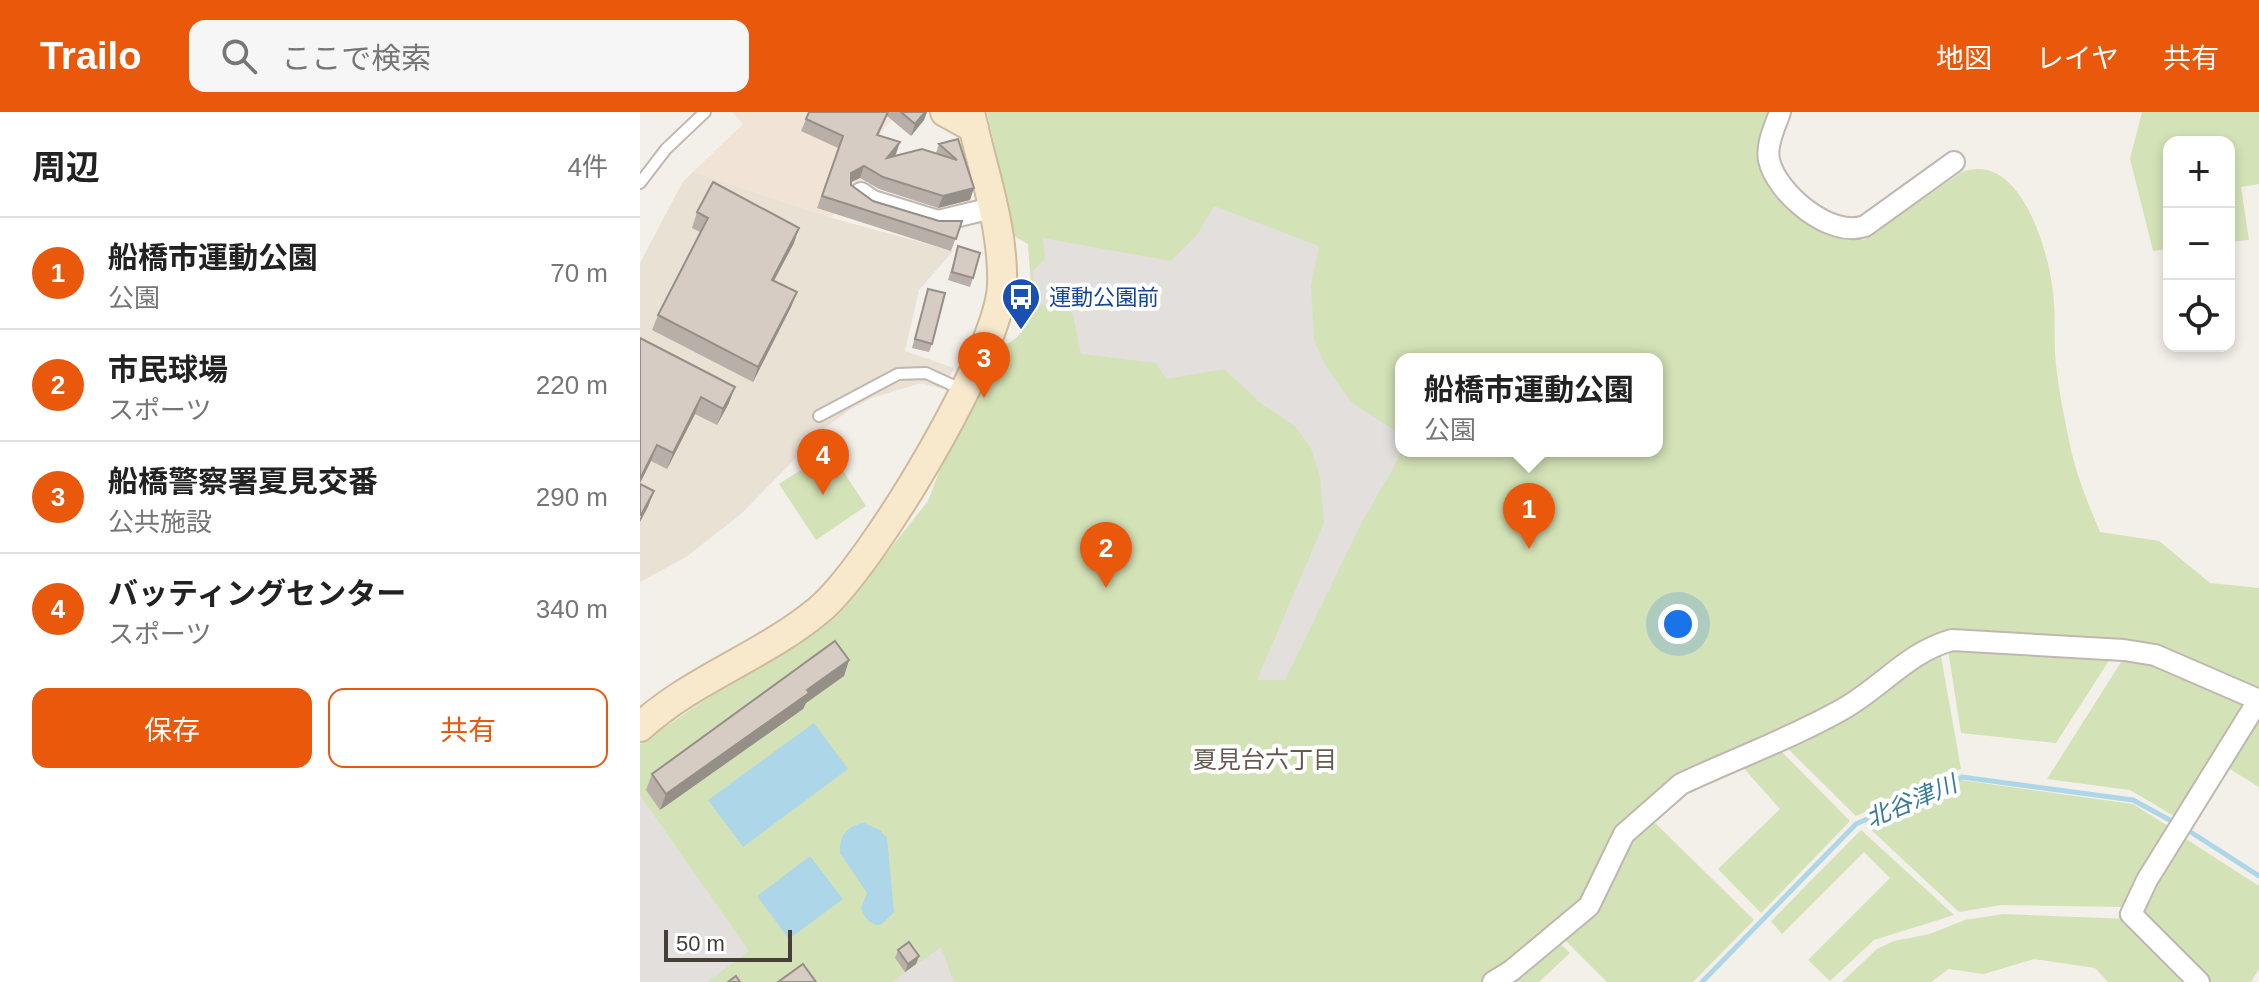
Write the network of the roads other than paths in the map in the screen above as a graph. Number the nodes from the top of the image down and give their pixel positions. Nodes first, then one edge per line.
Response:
1 (705, 112) edge
2 (945, 112) edge
3 (1780, 112) edge
4 (972, 120) edge
5 (1954, 162) dead end
6 (640, 183) edge
7 (858, 191) edge
8 (992, 208) junction
9 (964, 390) junction
10 (819, 416) dead end
11 (2259, 700) edge
12 (640, 727) edge
13 (1493, 982) edge
14 (2199, 982) edge

1 - 6 lane
2 - 4 street
3 - 5 street
4 - 8 street
7 - 8 street
8 - 9 street
9 - 10 lane
9 - 12 street
11 - 13 street
11 - 14 street

